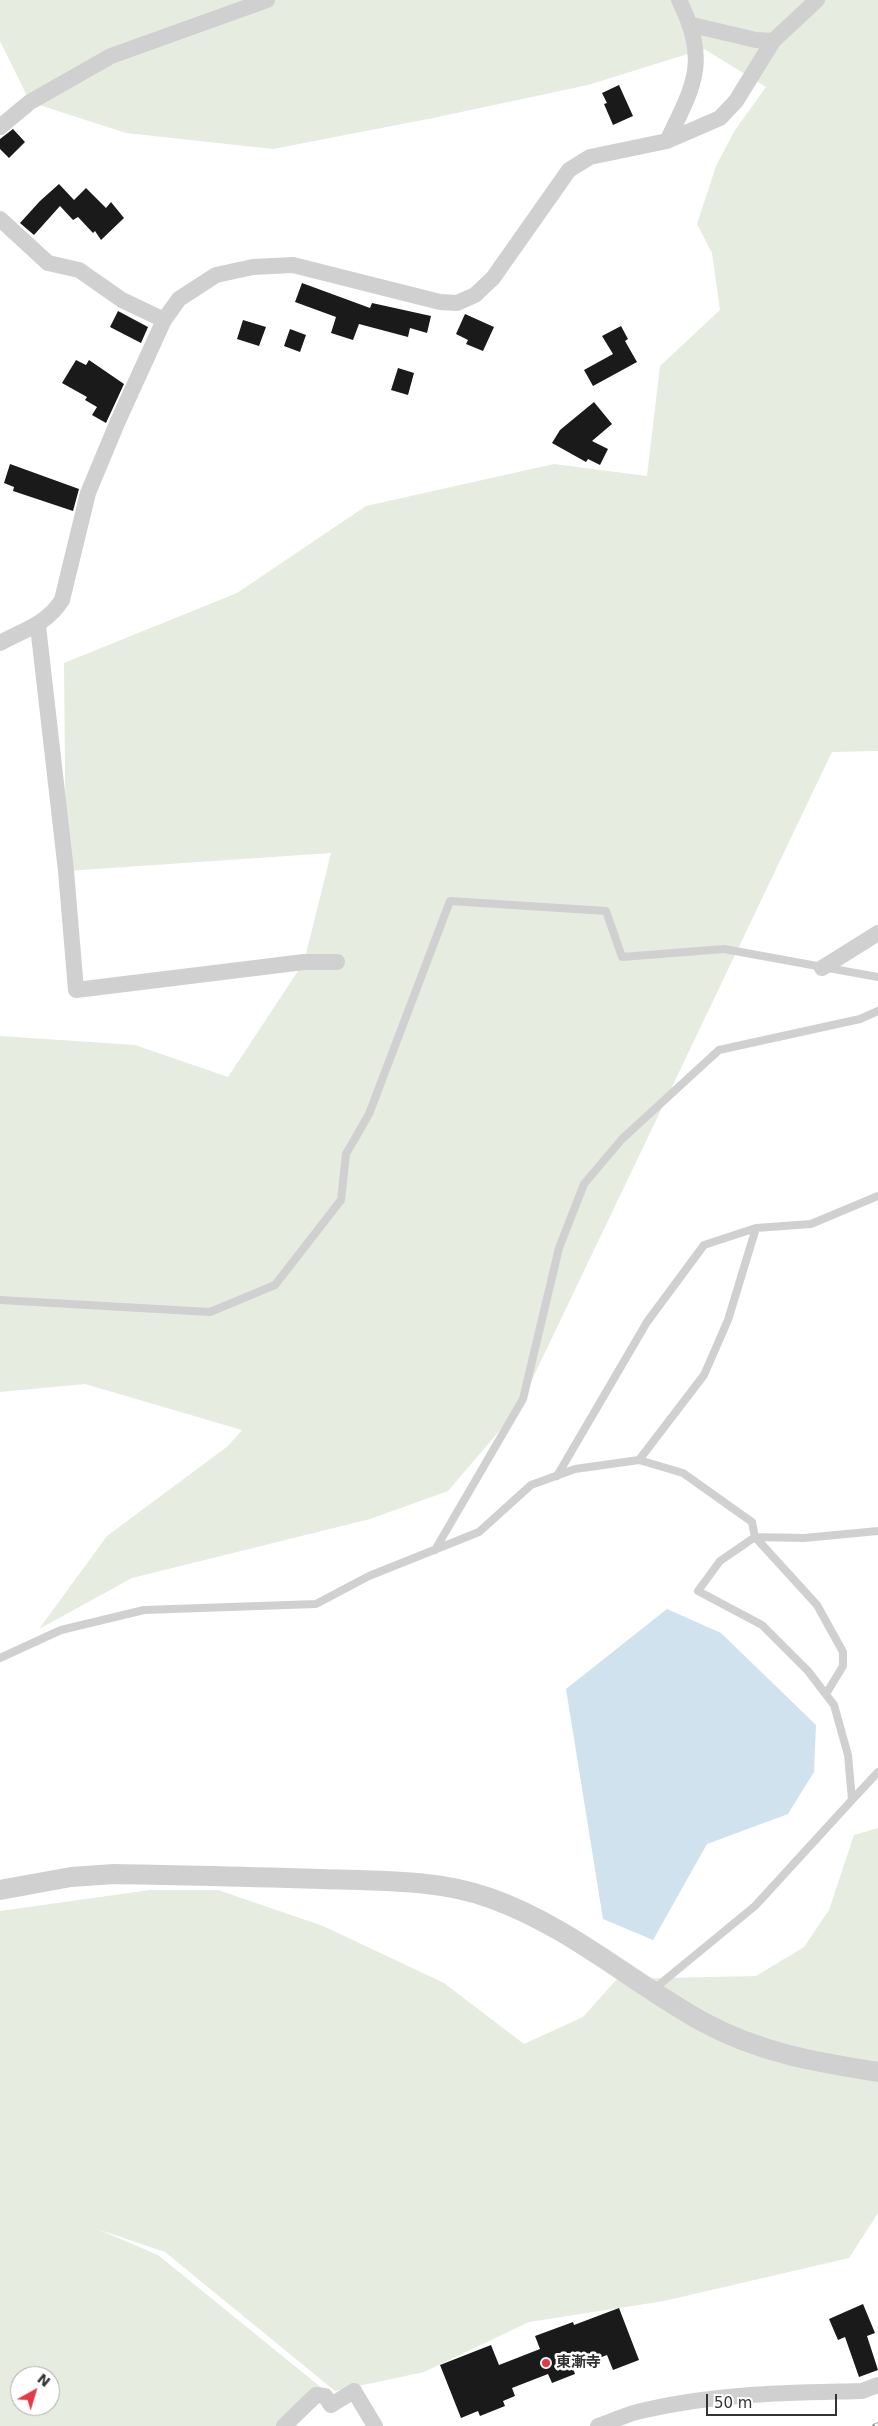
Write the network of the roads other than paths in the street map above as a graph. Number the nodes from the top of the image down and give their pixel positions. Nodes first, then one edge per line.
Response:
1 (267, 0) edge
2 (680, 0) edge
3 (817, 0) edge
4 (692, 25) junction
5 (773, 41) junction
6 (0, 127) edge
7 (667, 141) junction
8 (0, 219) edge
9 (164, 320) junction
10 (38, 626) junction
11 (0, 643) edge
12 (878, 933) edge
13 (337, 962) dead end
14 (822, 968) junction
15 (878, 978) edge
16 (878, 1011) edge
17 (878, 1196) edge
18 (756, 1228) junction
19 (0, 1300) edge
20 (639, 1460) junction
21 (558, 1476) junction
22 (878, 1531) edge
23 (755, 1537) junction
24 (435, 1550) junction
25 (0, 1658) edge
26 (826, 1694) junction
27 (878, 1772) edge
28 (852, 1800) junction
29 (0, 1890) edge
30 (652, 1991) junction
31 (878, 2072) edge
32 (878, 2385) edge
33 (284, 2426) edge
34 (375, 2426) edge
35 (598, 2426) edge

1 - 6 street
2 - 4 street
3 - 5 street
4 - 5 street
4 - 7 street
5 - 7 street
7 - 9 street
8 - 9 street
9 - 10 street
10 - 11 street
10 - 13 street
12 - 14 street
14 - 15 lane
14 - 19 lane
16 - 24 lane
17 - 18 lane
18 - 20 lane
18 - 21 lane
20 - 21 lane
20 - 23 lane
21 - 24 lane
22 - 23 lane
23 - 26 lane
23 - 26 lane
24 - 25 lane
26 - 28 lane
27 - 28 lane
28 - 30 lane
29 - 30 street
30 - 31 street
32 - 35 street
33 - 34 street

